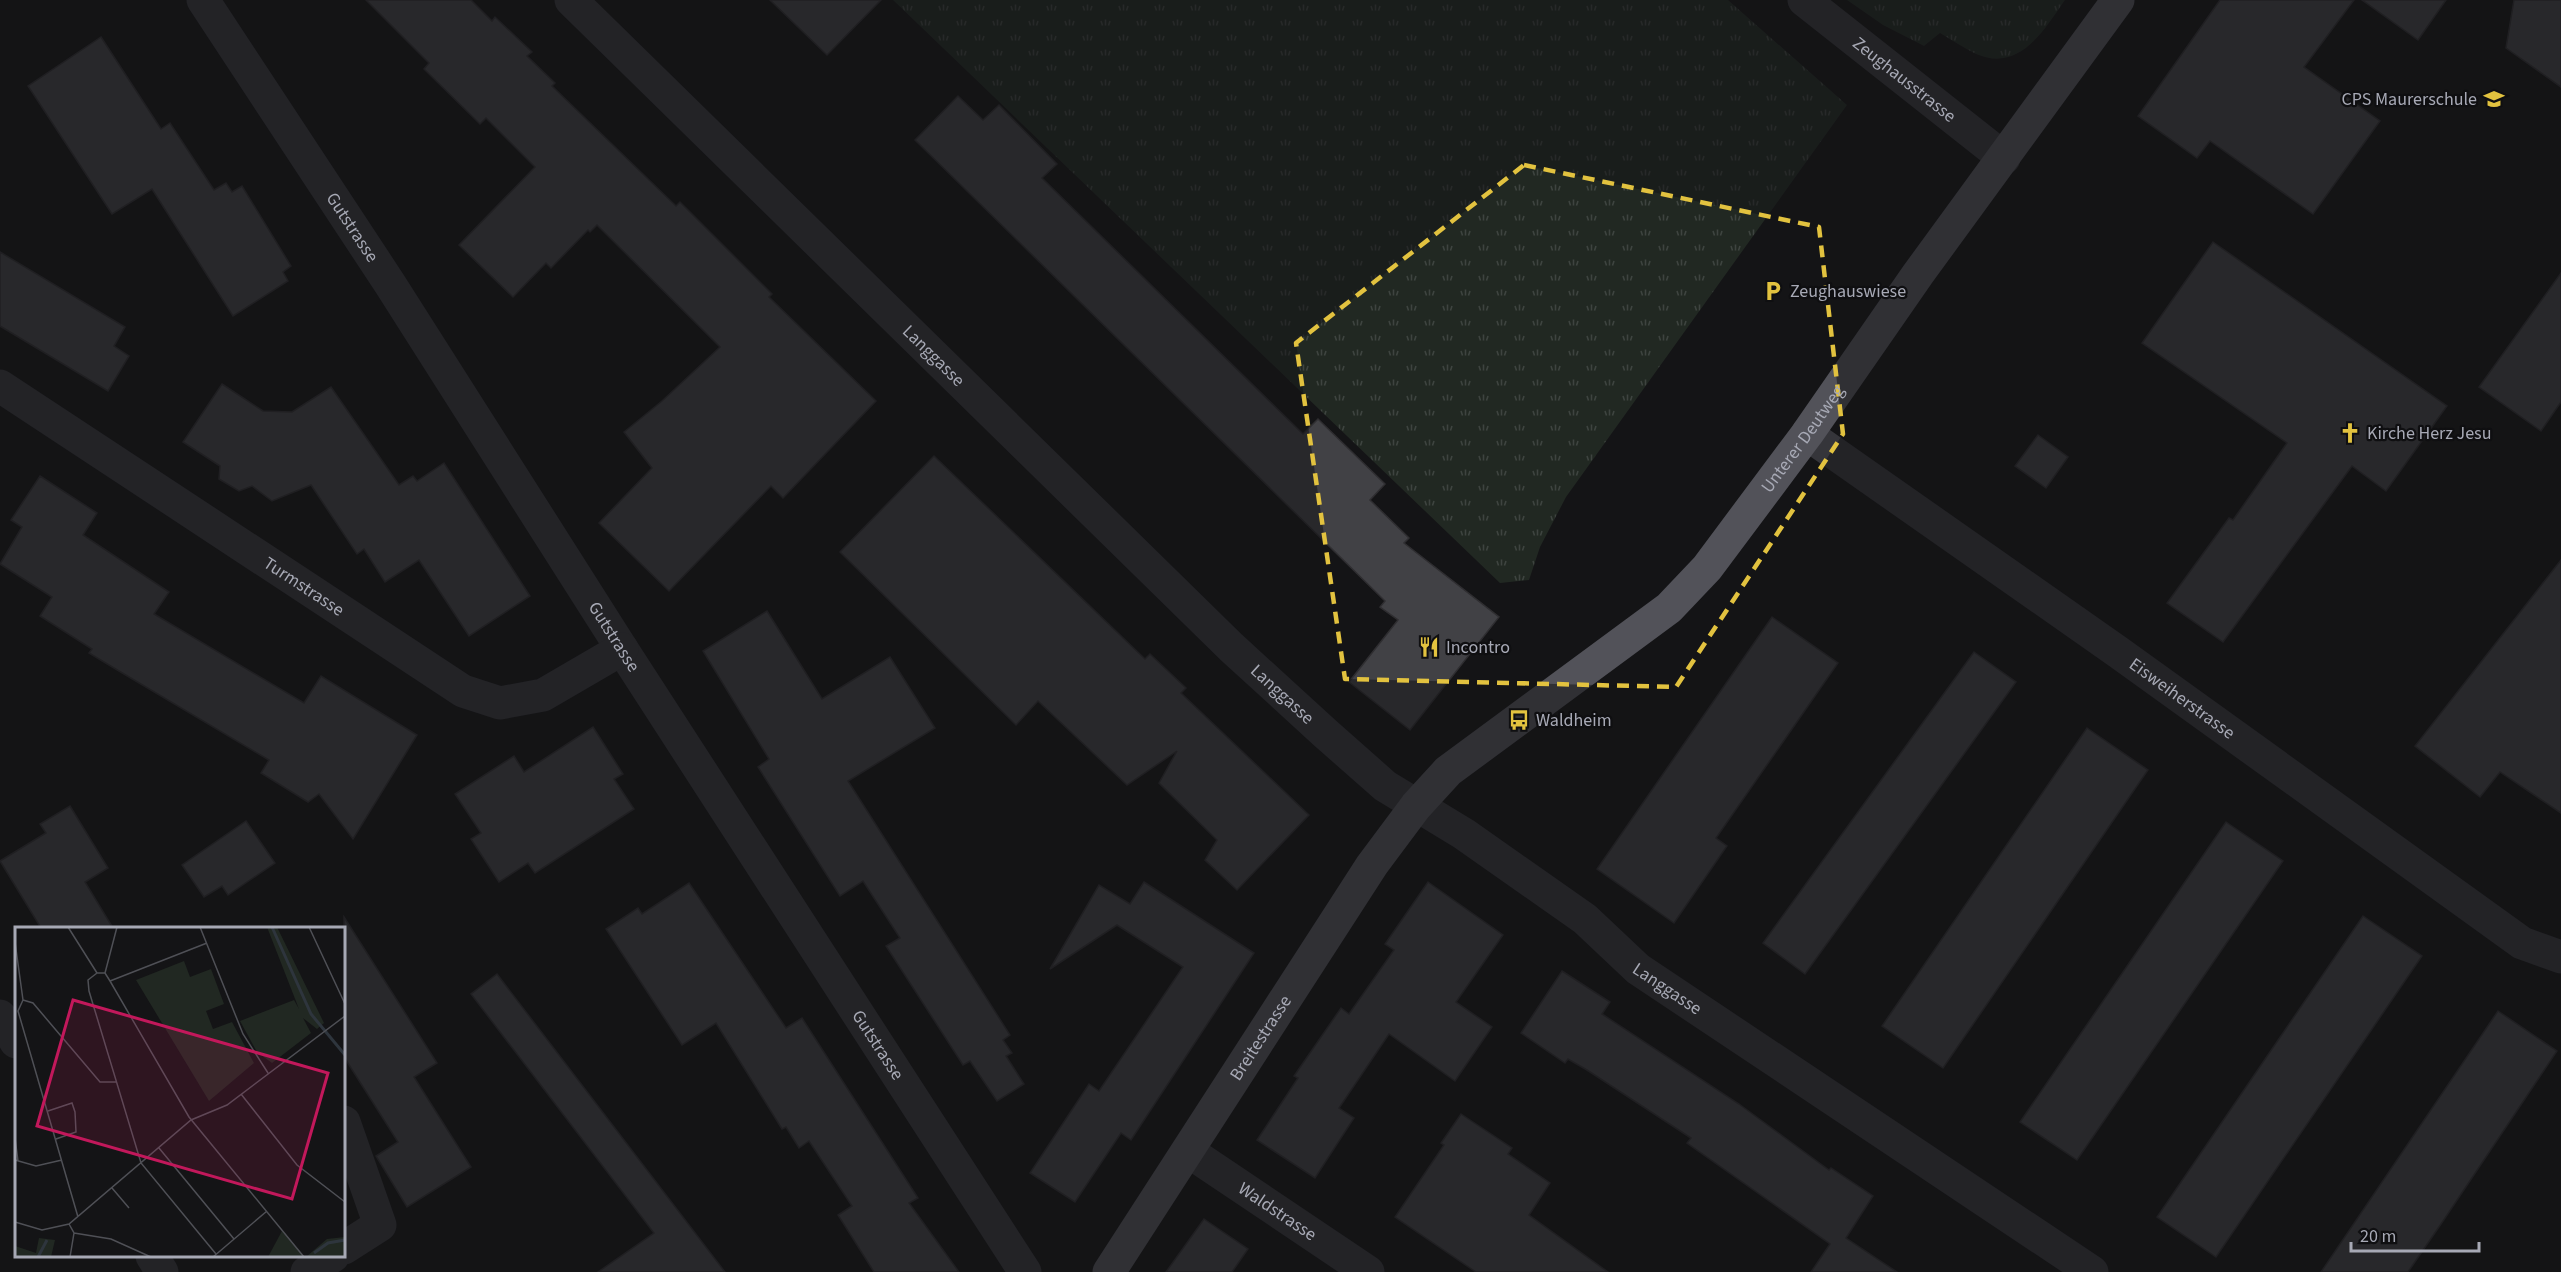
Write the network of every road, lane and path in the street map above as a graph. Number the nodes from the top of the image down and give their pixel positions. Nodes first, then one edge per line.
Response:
1 (203, 0) edge
2 (570, 0) edge
3 (1804, 0) edge
4 (2118, 0) edge
5 (2004, 158) junction
6 (0, 386) edge
7 (1807, 434) junction
8 (622, 649) junction
9 (1416, 806) junction
10 (2561, 957) edge
11 (0, 1016) edge
12 (15, 1040) edge
13 (345, 1125) edge
14 (1188, 1151) junction
15 (345, 1247) edge
16 (153, 1257) edge
17 (331, 1257) edge
18 (162, 1272) edge
19 (307, 1272) edge
20 (1025, 1272) edge
21 (1109, 1272) edge
22 (1368, 1272) edge
23 (2092, 1272) edge

1 - 8 street, Gutstrasse
2 - 9 street, Langgasse
3 - 5 street, Zeughausstrasse
4 - 5 main road, Unterer Deutweg
5 - 7 main road, Unterer Deutweg
6 - 8 street, Turmstrasse
7 - 9 main road, Unterer Deutweg
7 - 10 street, Eisweiherstrasse
8 - 20 street, Gutstrasse
9 - 14 main road, Breitestrasse
9 - 23 street, Langgasse
11 - 12 street
13 - 15 street
14 - 21 main road, Breitestrasse
14 - 22 street, Waldstrasse
16 - 18 street
17 - 19 street

